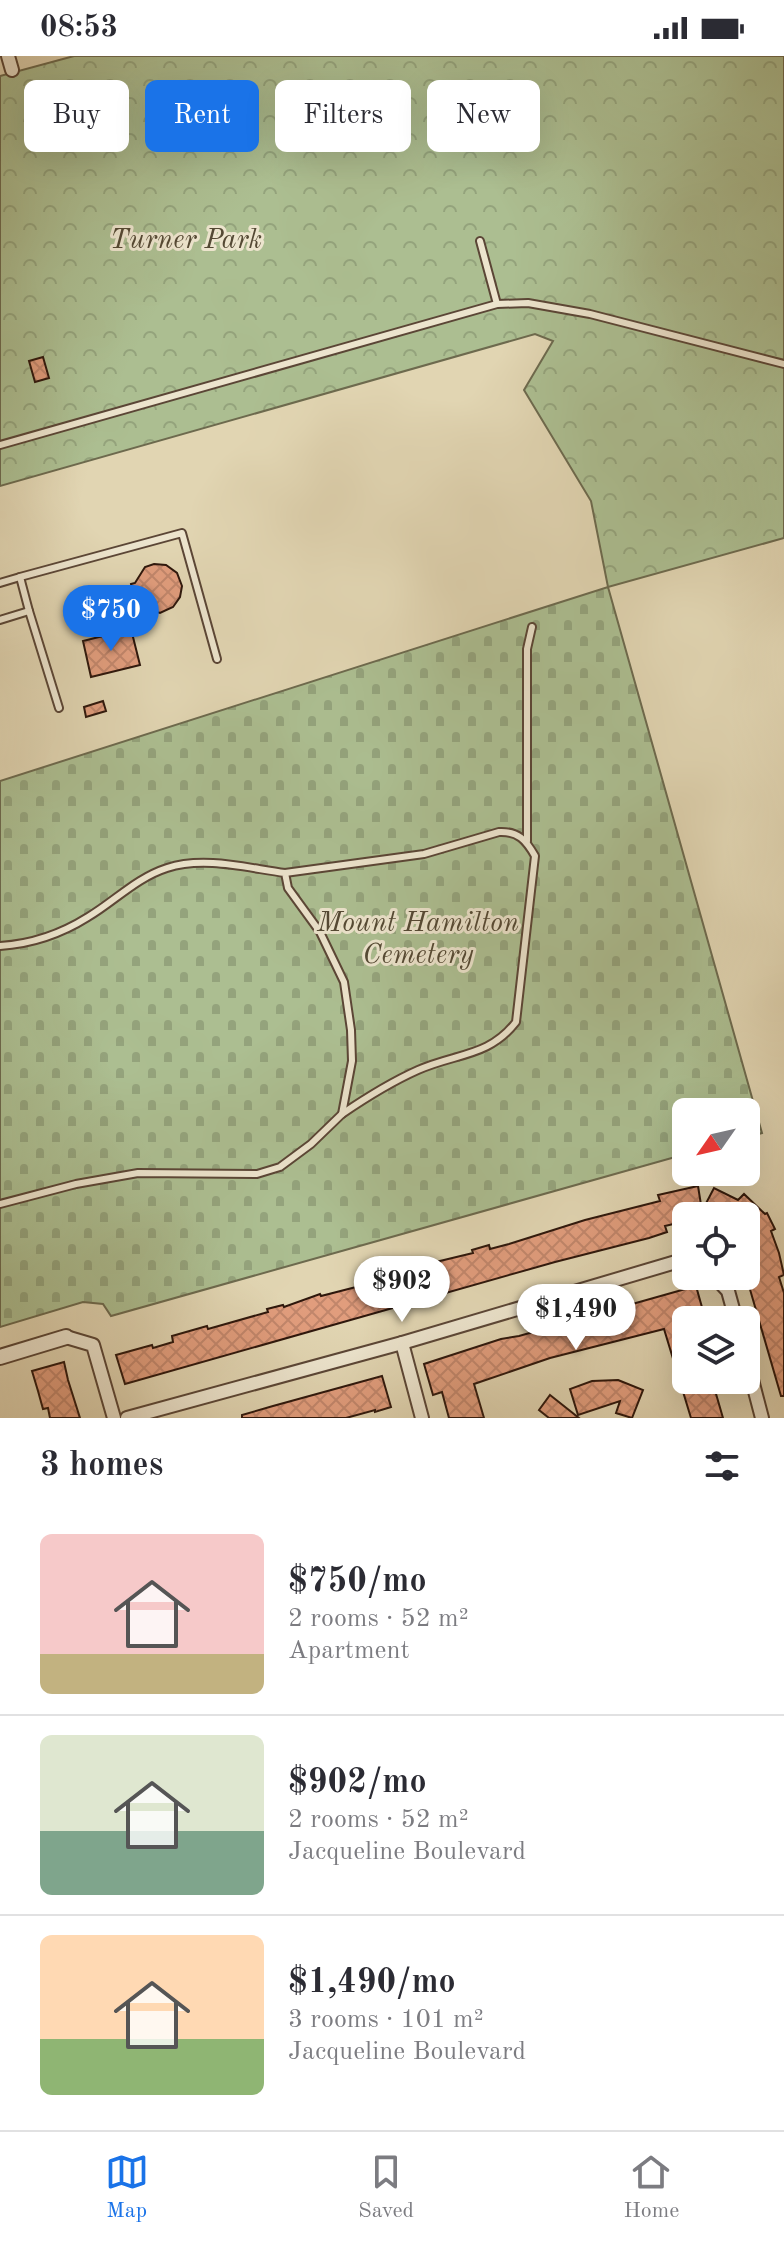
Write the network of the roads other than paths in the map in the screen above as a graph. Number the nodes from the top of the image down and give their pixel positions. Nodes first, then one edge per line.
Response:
1 (8, 56) edge
2 (12, 70) dead end
3 (480, 241) dead end
4 (497, 304) junction
5 (784, 364) edge
6 (0, 445) edge
7 (20, 577) junction
8 (0, 583) edge
9 (29, 611) junction
10 (0, 620) edge
11 (532, 627) dead end
12 (217, 659) dead end
13 (59, 708) dead end
14 (527, 841) junction
15 (285, 873) junction
16 (0, 946) edge
17 (342, 1114) junction
18 (0, 1204) edge
19 (672, 1263) edge
20 (66, 1337) joint
21 (402, 1343) junction
22 (0, 1357) edge
23 (756, 1394) edge
24 (114, 1418) edge
25 (127, 1418) edge
26 (422, 1418) edge
27 (762, 1418) edge

1 - 2 street
3 - 4 lane
4 - 5 lane
4 - 6 lane
7 - 8 lane
7 - 9 lane
7 - 12 lane
9 - 10 lane
9 - 13 lane
11 - 14 lane
14 - 15 lane
14 - 17 lane
15 - 16 lane
15 - 17 lane
17 - 18 lane
19 - 21 street
20 - 22 street
20 - 24 street
21 - 25 street
21 - 26 street
23 - 27 street

